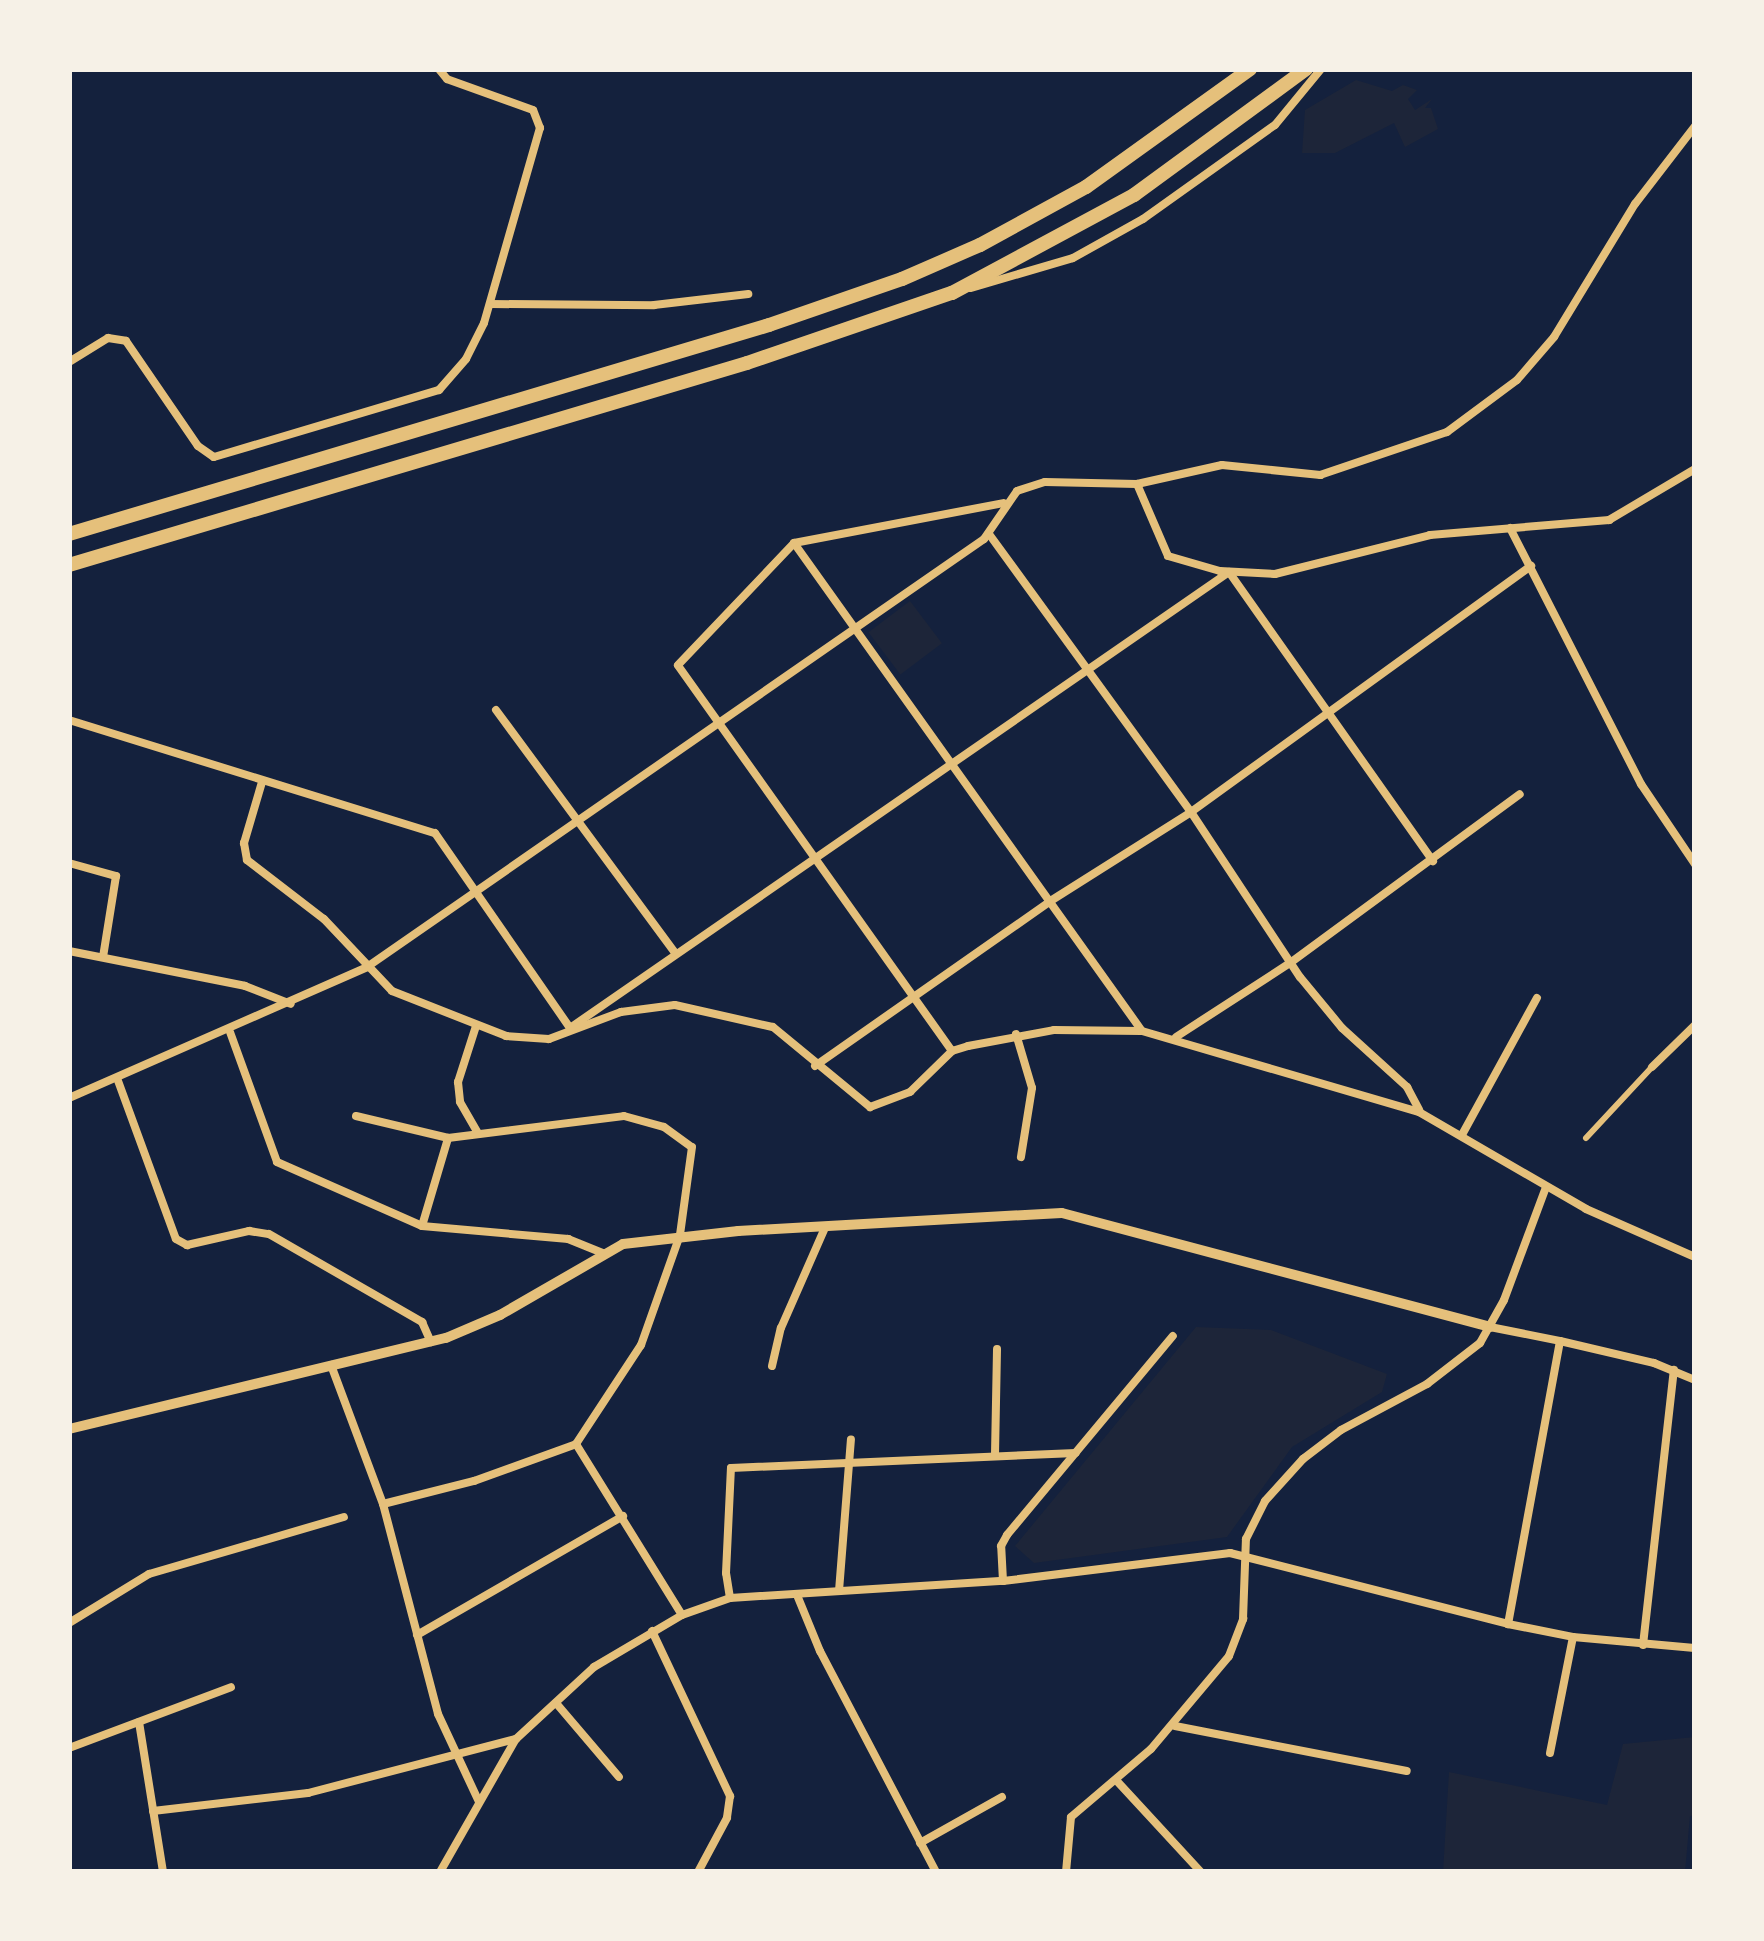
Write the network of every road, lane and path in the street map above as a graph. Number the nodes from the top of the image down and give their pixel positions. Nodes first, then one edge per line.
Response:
1 (439, 69) edge
2 (1250, 69) edge
3 (1306, 69) edge
4 (1321, 69) edge
5 (1695, 126) edge
6 (952, 293) junction
7 (748, 294) dead end
8 (491, 304) junction
9 (69, 362) edge
10 (1695, 469) edge
11 (1137, 484) junction
12 (1004, 503) junction
13 (1510, 528) junction
14 (69, 534) edge
15 (989, 534) junction
16 (789, 545) junction
17 (69, 565) edge
18 (1531, 566) junction
19 (1229, 572) junction
20 (853, 628) junction
21 (1091, 670) junction
22 (496, 710) dead end
23 (1330, 714) junction
24 (69, 720) edge
25 (717, 721) junction
26 (952, 764) junction
27 (262, 782) junction
28 (1520, 794) dead end
29 (1191, 812) junction
30 (577, 820) junction
31 (814, 860) junction
32 (1433, 861) junction
33 (69, 863) edge
34 (1695, 864) edge
35 (476, 888) junction
36 (1052, 900) junction
37 (69, 951) edge
38 (676, 954) junction
39 (103, 957) junction
40 (1290, 963) junction
41 (367, 968) junction
42 (913, 997) junction
43 (1538, 998) dead end
44 (292, 1005) junction
45 (1695, 1025) edge
46 (476, 1026) junction
47 (570, 1028) junction
48 (1142, 1031) junction
49 (230, 1032) junction
50 (1016, 1034) junction
51 (1175, 1038) junction
52 (952, 1051) junction
53 (815, 1066) junction
54 (1652, 1066) joint
55 (117, 1078) junction
56 (69, 1098) edge
57 (1419, 1112) junction
58 (356, 1116) dead end
59 (478, 1133) junction
60 (1463, 1133) junction
61 (448, 1138) junction
62 (1586, 1138) dead end
63 (1021, 1157) dead end
64 (1546, 1187) junction
65 (422, 1226) junction
66 (825, 1228) junction
67 (680, 1235) junction
68 (603, 1253) junction
69 (1695, 1257) edge
70 (1490, 1327) junction
71 (1173, 1336) dead end
72 (1560, 1341) junction
73 (431, 1342) junction
74 (997, 1348) dead end
75 (331, 1365) junction
76 (772, 1366) dead end
77 (1674, 1370) junction
78 (1695, 1380) edge
79 (69, 1429) edge
80 (851, 1439) dead end
81 (576, 1444) junction
82 (1076, 1453) junction
83 (995, 1454) junction
84 (850, 1466) junction
85 (383, 1504) junction
86 (623, 1516) junction
87 (344, 1517) dead end
88 (1244, 1554) junction
89 (1003, 1581) junction
90 (838, 1591) junction
91 (797, 1594) junction
92 (730, 1598) junction
93 (682, 1615) junction
94 (69, 1623) edge
95 (1508, 1624) junction
96 (652, 1631) junction
97 (417, 1635) junction
98 (1573, 1637) junction
99 (1642, 1645) junction
100 (1695, 1648) edge
101 (231, 1687) dead end
102 (556, 1703) junction
103 (139, 1722) junction
104 (1173, 1726) junction
105 (516, 1739) junction
106 (69, 1748) edge
107 (454, 1753) junction
108 (1550, 1753) dead end
109 (1407, 1771) dead end
110 (619, 1777) dead end
111 (1116, 1780) junction
112 (1002, 1797) dead end
113 (480, 1803) junction
114 (154, 1811) junction
115 (920, 1843) junction
116 (164, 1872) edge
117 (440, 1872) edge
118 (698, 1872) edge
119 (936, 1872) edge
120 (1066, 1872) edge
121 (1202, 1872) edge

1 - 8 street
2 - 14 main road
3 - 6 main road
4 - 6 street
5 - 11 street
6 - 17 main road
7 - 8 street
8 - 9 street
10 - 13 street
11 - 12 street
11 - 19 street
12 - 15 street
12 - 16 street
13 - 18 street
13 - 19 street
15 - 20 street
15 - 21 street
16 - 20 street
16 - 25 street
18 - 23 street
18 - 34 street
19 - 21 street
19 - 23 street
20 - 25 street
20 - 26 street
21 - 26 street
21 - 29 street
22 - 30 street
23 - 29 street
23 - 32 street
24 - 27 street
25 - 30 street
25 - 31 street
26 - 31 street
26 - 36 street
27 - 35 street
27 - 41 street
28 - 32 street
29 - 36 street
29 - 40 street
30 - 35 street
30 - 38 street
31 - 38 street
31 - 42 street
32 - 40 street
33 - 39 street
35 - 41 street
35 - 47 street
36 - 42 street
36 - 48 street
37 - 39 street
38 - 47 street
39 - 44 street
40 - 51 street
40 - 57 street
41 - 44 street
41 - 46 street
42 - 52 street
42 - 53 street
43 - 60 street
44 - 49 street
45 - 54 street
46 - 47 street
46 - 59 street
47 - 53 street
48 - 50 street
48 - 51 street
49 - 55 street
49 - 65 street
50 - 52 street
50 - 63 street
51 - 57 street
52 - 53 street
54 - 62 street
55 - 56 street
55 - 73 street
57 - 60 street
58 - 61 street
59 - 61 street
59 - 67 street
60 - 64 street
61 - 65 street
64 - 69 street
64 - 70 street
65 - 68 street
66 - 67 street
66 - 70 street
66 - 76 street
67 - 68 street
67 - 81 street
68 - 73 street
70 - 72 street
70 - 88 street
71 - 82 street
72 - 77 street
72 - 95 street
73 - 75 street
74 - 83 street
75 - 79 street
75 - 85 street
77 - 78 street
77 - 99 street
80 - 84 street
81 - 85 street
81 - 86 street
82 - 83 street
82 - 89 street
83 - 84 street
84 - 90 street
84 - 92 street
85 - 97 street
86 - 93 street
86 - 97 street
87 - 94 street
88 - 89 street
88 - 95 street
88 - 104 street
89 - 90 street
90 - 91 street
91 - 92 street
91 - 115 street
92 - 93 street
93 - 96 street
95 - 98 street
96 - 102 street
96 - 118 street
97 - 107 street
98 - 99 street
98 - 108 street
99 - 100 street
101 - 103 street
102 - 105 street
102 - 110 street
103 - 106 street
103 - 114 street
104 - 109 street
104 - 111 street
105 - 107 street
105 - 113 street
107 - 113 street
107 - 114 street
111 - 120 street
111 - 121 street
112 - 115 street
113 - 117 street
114 - 116 street
115 - 119 street

